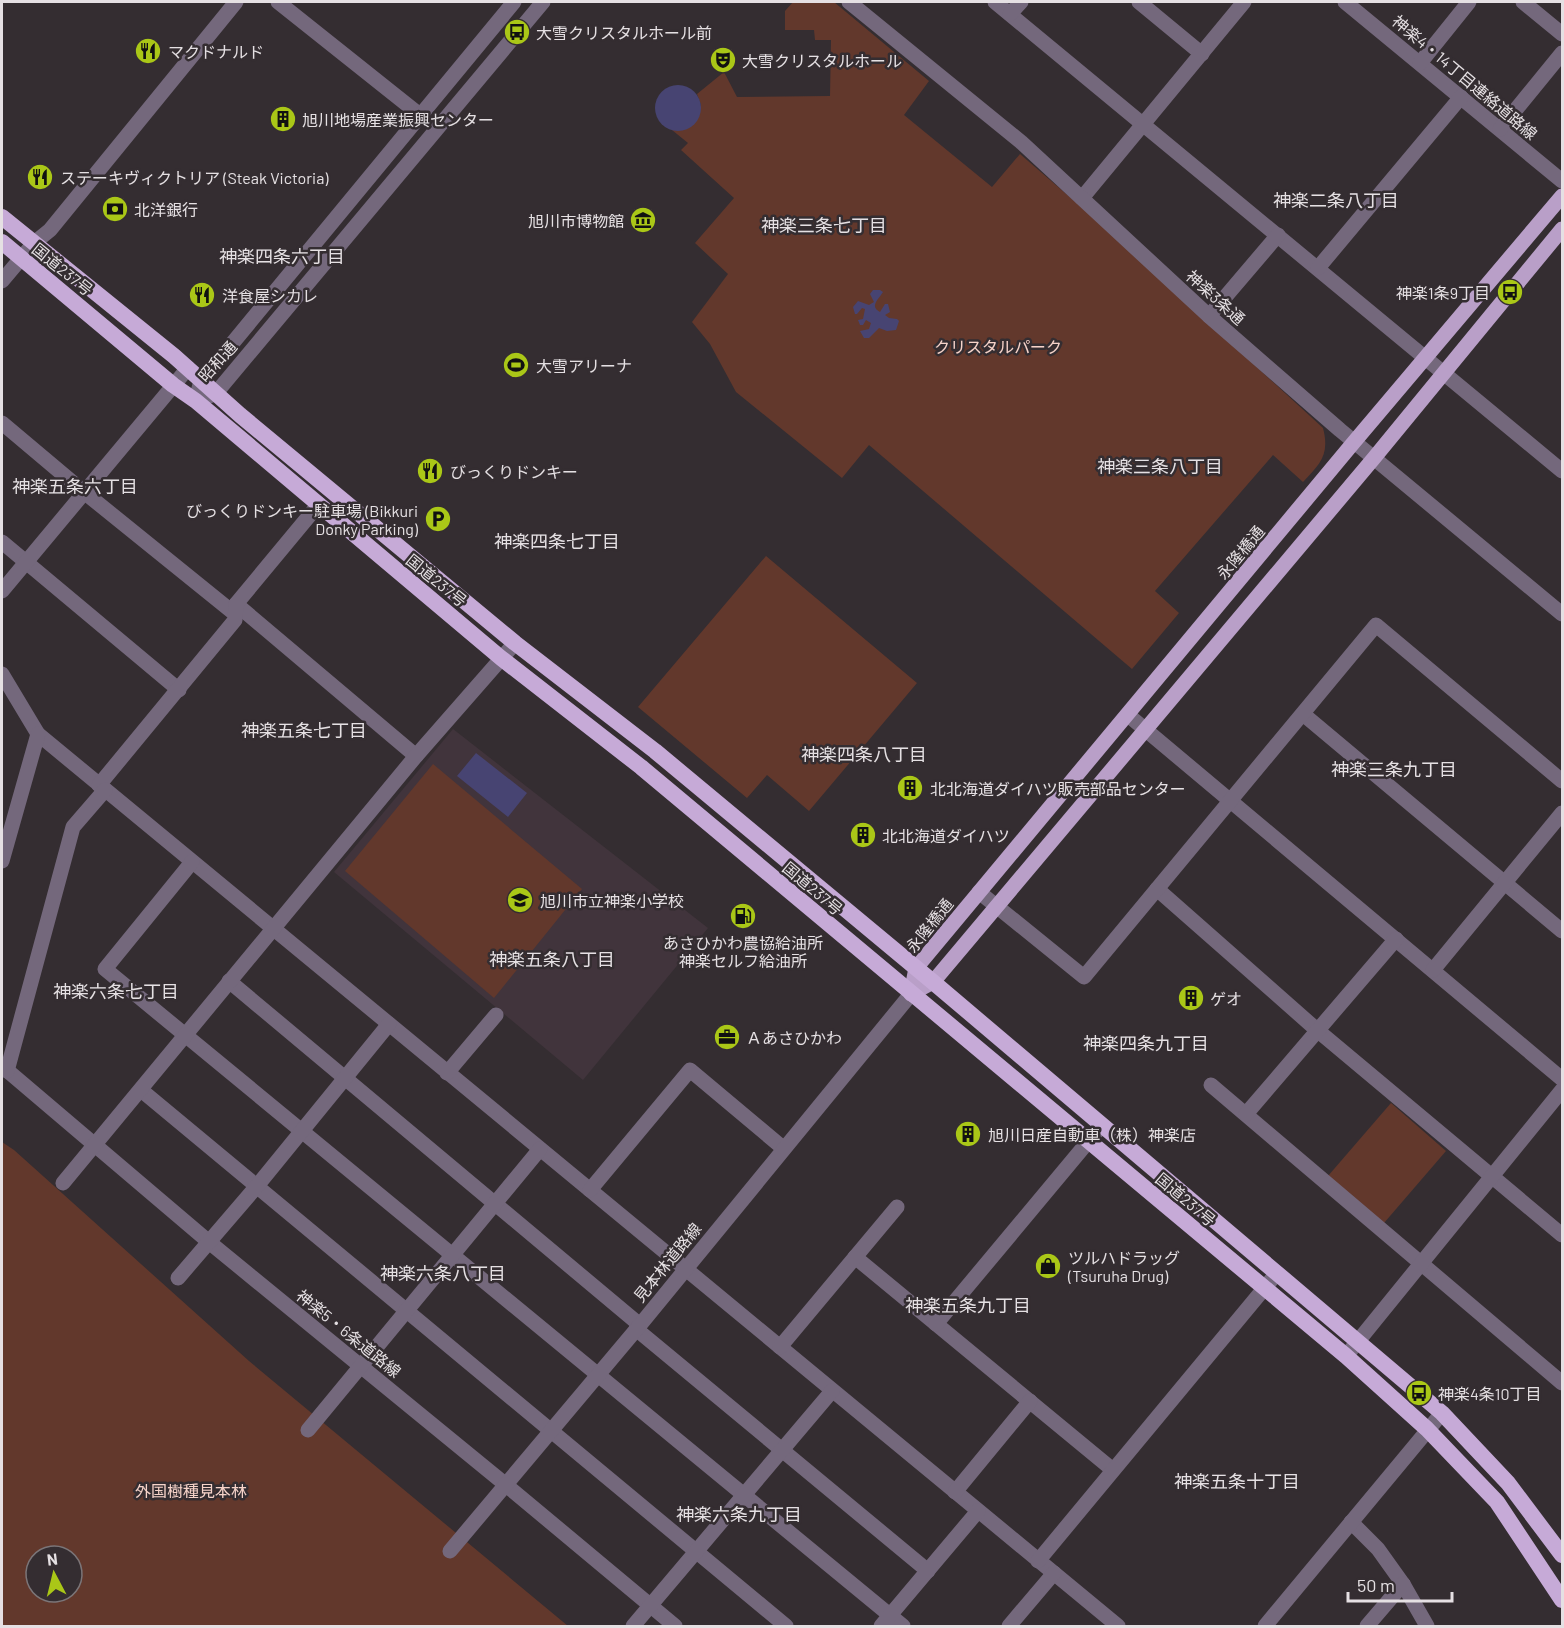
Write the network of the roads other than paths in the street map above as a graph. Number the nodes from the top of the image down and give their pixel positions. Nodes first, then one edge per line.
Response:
1 (236, 2) edge
2 (278, 2) edge
3 (514, 2) edge
4 (543, 2) edge
5 (849, 2) edge
6 (995, 2) edge
7 (1021, 2) edge
8 (1139, 2) edge
9 (1244, 2) edge
10 (1345, 2) edge
11 (1469, 2) edge
12 (1523, 2) edge
13 (1010, 14) junction
14 (1563, 34) edge
15 (1563, 53) edge
16 (1202, 54) junction
17 (1420, 63) junction
18 (1461, 97) junction
19 (420, 115) junction
20 (1144, 123) junction
21 (1500, 129) junction
22 (1563, 181) edge
23 (1563, 196) edge
24 (1082, 198) junction
25 (2, 216) edge
26 (1563, 229) edge
27 (1278, 235) junction
28 (2, 242) edge
29 (34, 243) junction
30 (21, 258) junction
31 (1318, 268) junction
32 (2, 281) edge
33 (1209, 316) junction
34 (1426, 357) junction
35 (188, 368) junction
36 (1444, 372) junction
37 (201, 381) junction
38 (173, 385) junction
39 (216, 393) junction
40 (196, 401) junction
41 (2, 423) edge
42 (1354, 442) junction
43 (1374, 458) junction
44 (1563, 471) edge
45 (84, 492) junction
46 (319, 504) junction
47 (2, 542) edge
48 (26, 563) junction
49 (2, 591) edge
50 (1560, 608) edge
51 (236, 609) junction
52 (515, 643) junction
53 (501, 658) junction
54 (2, 674) edge
55 (179, 690) junction
56 (1303, 714) junction
57 (1128, 715) junction
58 (1145, 729) junction
59 (38, 734) junction
60 (416, 756) junction
61 (1563, 781) edge
62 (102, 788) junction
63 (1230, 801) junction
64 (1563, 813) edge
65 (2, 861) edge
66 (192, 862) junction
67 (1505, 883) junction
68 (1157, 889) junction
69 (979, 892) junction
70 (996, 906) junction
71 (273, 929) junction
72 (1563, 930) edge
73 (1396, 939) junction
74 (916, 968) junction
75 (1433, 970) junction
76 (229, 981) junction
77 (933, 982) junction
78 (911, 994) junction
79 (496, 1015) dead end
80 (389, 1024) junction
81 (1317, 1030) junction
82 (184, 1035) junction
83 (4, 1068) edge
84 (447, 1073) junction
85 (344, 1078) junction
86 (1563, 1079) edge
87 (1211, 1085) dead end
88 (141, 1090) junction
89 (1563, 1090) edge
90 (1246, 1114) junction
91 (1102, 1125) junction
92 (301, 1131) junction
93 (1089, 1141) junction
94 (94, 1146) junction
95 (783, 1148) junction
96 (540, 1149) junction
97 (1491, 1176) junction
98 (63, 1183) dead end
99 (257, 1186) junction
100 (590, 1190) junction
101 (495, 1204) junction
102 (897, 1207) dead end
103 (1563, 1235) edge
104 (209, 1242) junction
105 (452, 1255) junction
106 (855, 1257) junction
107 (1422, 1264) junction
108 (685, 1269) junction
109 (1277, 1273) junction
110 (178, 1278) dead end
111 (1265, 1288) junction
112 (406, 1311) junction
113 (936, 1324) junction
114 (638, 1327) junction
115 (1358, 1342) junction
116 (780, 1347) junction
117 (1346, 1356) junction
118 (361, 1365) junction
119 (598, 1375) junction
120 (1563, 1383) edge
121 (832, 1391) junction
122 (1030, 1401) junction
123 (1442, 1413) junction
124 (1427, 1429) junction
125 (308, 1430) dead end
126 (551, 1431) junction
127 (782, 1451) junction
128 (1113, 1470) junction
129 (506, 1485) junction
130 (955, 1492) junction
131 (744, 1496) junction
132 (978, 1511) junction
133 (1351, 1522) junction
134 (450, 1551) dead end
135 (697, 1553) junction
136 (1563, 1555) edge
137 (1038, 1561) junction
138 (928, 1571) junction
139 (1054, 1574) junction
140 (1558, 1581) edge
141 (1403, 1584) junction
142 (1563, 1600) edge
143 (651, 1606) junction
144 (886, 1621) edge
145 (633, 1626) edge
146 (675, 1626) edge
147 (786, 1626) edge
148 (903, 1626) edge
149 (1009, 1626) edge
150 (1118, 1626) edge
151 (1265, 1626) edge
152 (1367, 1626) edge
153 (1427, 1626) edge

1 - 29 street
2 - 19 street
3 - 19 street, 昭和通
4 - 39 street, 昭和通
5 - 24 street, 神楽3条通
6 - 13 street
7 - 13 street
8 - 16 street
9 - 16 street
10 - 17 street, 神楽4・14丁目連絡道路線
11 - 17 street
12 - 14 street
13 - 20 street
15 - 21 street
16 - 20 street
17 - 18 street, 神楽4・14丁目連絡道路線
18 - 21 street, 神楽4・14丁目連絡道路線
18 - 31 street
19 - 37 street, 昭和通
20 - 24 street
20 - 27 street
21 - 22 street, 神楽4・14丁目連絡道路線
23 - 34 main road, 永隆橋通
24 - 33 street, 神楽3条通
25 - 29 highway, 国道237号
26 - 36 main road
27 - 31 street
27 - 33 street
28 - 30 highway, 国道237号
29 - 30 street
29 - 35 highway, 国道237号
30 - 32 street
30 - 38 highway, 国道237号
31 - 34 street
33 - 42 street, 神楽3条通
34 - 36 street
34 - 42 main road, 永隆橋通
35 - 37 highway, 国道237号
35 - 38 street
36 - 43 main road
36 - 44 street
37 - 39 highway, 国道237号
37 - 40 street, 昭和通
38 - 40 highway, 国道237号
38 - 45 street
39 - 40 street, 昭和通
39 - 52 highway, 国道237号
40 - 46 highway, 国道237号
41 - 45 street
42 - 43 street, 神楽3条通
42 - 57 main road, 永隆橋通
43 - 50 street, 神楽3条通
43 - 58 main road
45 - 48 street
45 - 51 street
46 - 51 street
46 - 53 highway, 国道237号
47 - 48 street
48 - 49 street
48 - 55 street
51 - 55 street
51 - 60 street
52 - 53 street
52 - 74 highway, 国道237号
53 - 60 street
53 - 78 highway, 国道237号
54 - 59 street
55 - 62 street
56 - 61 street
56 - 63 street
56 - 67 street
57 - 58 street
57 - 69 main road, 永隆橋通
58 - 63 street
58 - 70 main road
59 - 62 street
59 - 65 street
60 - 71 street
62 - 66 street
62 - 83 street
63 - 68 street
63 - 73 street
64 - 67 street
66 - 71 street
66 - 82 street
67 - 72 street
67 - 75 street
68 - 70 street
68 - 81 street
69 - 70 street
69 - 74 main road, 永隆橋通
70 - 77 main road
71 - 76 street
71 - 80 street
73 - 75 street
73 - 81 street
74 - 77 highway, 国道237号
74 - 78 main road, 永隆橋通
75 - 86 street
76 - 82 street
76 - 85 street
77 - 78 main road
77 - 91 highway, 国道237号
78 - 93 highway, 国道237号
78 - 95 street, 見本林道路線
79 - 84 street
80 - 84 street
80 - 85 street
81 - 90 street
81 - 97 street
82 - 88 street
82 - 92 street
83 - 94 street, 神楽5・6条道路線
84 - 96 street
85 - 92 street
85 - 101 street
87 - 90 street
88 - 94 street
88 - 99 street
89 - 97 street
90 - 107 street
91 - 93 street
91 - 109 highway, 国道237号
92 - 99 street
92 - 105 street
93 - 111 highway, 国道237号
93 - 113 street
94 - 98 street
94 - 104 street, 神楽5・6条道路線
95 - 100 street
95 - 108 street, 見本林道路線
96 - 100 street
96 - 101 street
97 - 103 street
97 - 107 street
99 - 104 street
99 - 112 street
100 - 108 street
101 - 105 street
101 - 114 street
102 - 106 street
104 - 110 street
104 - 118 street, 神楽5・6条道路線
105 - 112 street
105 - 119 street
106 - 113 street
106 - 116 street
107 - 115 street
107 - 120 street
108 - 114 street, 見本林道路線
108 - 116 street
109 - 111 street
109 - 115 highway, 国道237号
111 - 117 highway, 国道237号
111 - 128 street
112 - 118 street
112 - 126 street
113 - 122 street
114 - 119 street, 見本林道路線
114 - 127 street
115 - 117 street
115 - 123 highway, 国道237号
116 - 121 street
117 - 124 highway, 国道237号
118 - 125 street
118 - 129 street, 神楽5・6条道路線
119 - 126 street, 見本林道路線
119 - 131 street
121 - 127 street
121 - 130 street
122 - 128 street
122 - 130 street
123 - 124 street
123 - 136 highway, 国道237号
124 - 133 street
124 - 140 highway, 国道237号
126 - 129 street, 見本林道路線
126 - 135 street
127 - 131 street
127 - 138 street
128 - 137 street
129 - 134 street, 見本林道路線
129 - 143 street, 神楽5・6条道路線
130 - 132 street
131 - 135 street
131 - 144 street
132 - 137 street
132 - 138 street
133 - 141 street
133 - 151 street
135 - 143 street
135 - 147 street
137 - 139 street
138 - 144 street
139 - 149 street
139 - 150 street
140 - 142 highway, 国道237号
141 - 152 street
141 - 153 street
143 - 145 street
143 - 146 street, 神楽5・6条道路線
144 - 148 street

